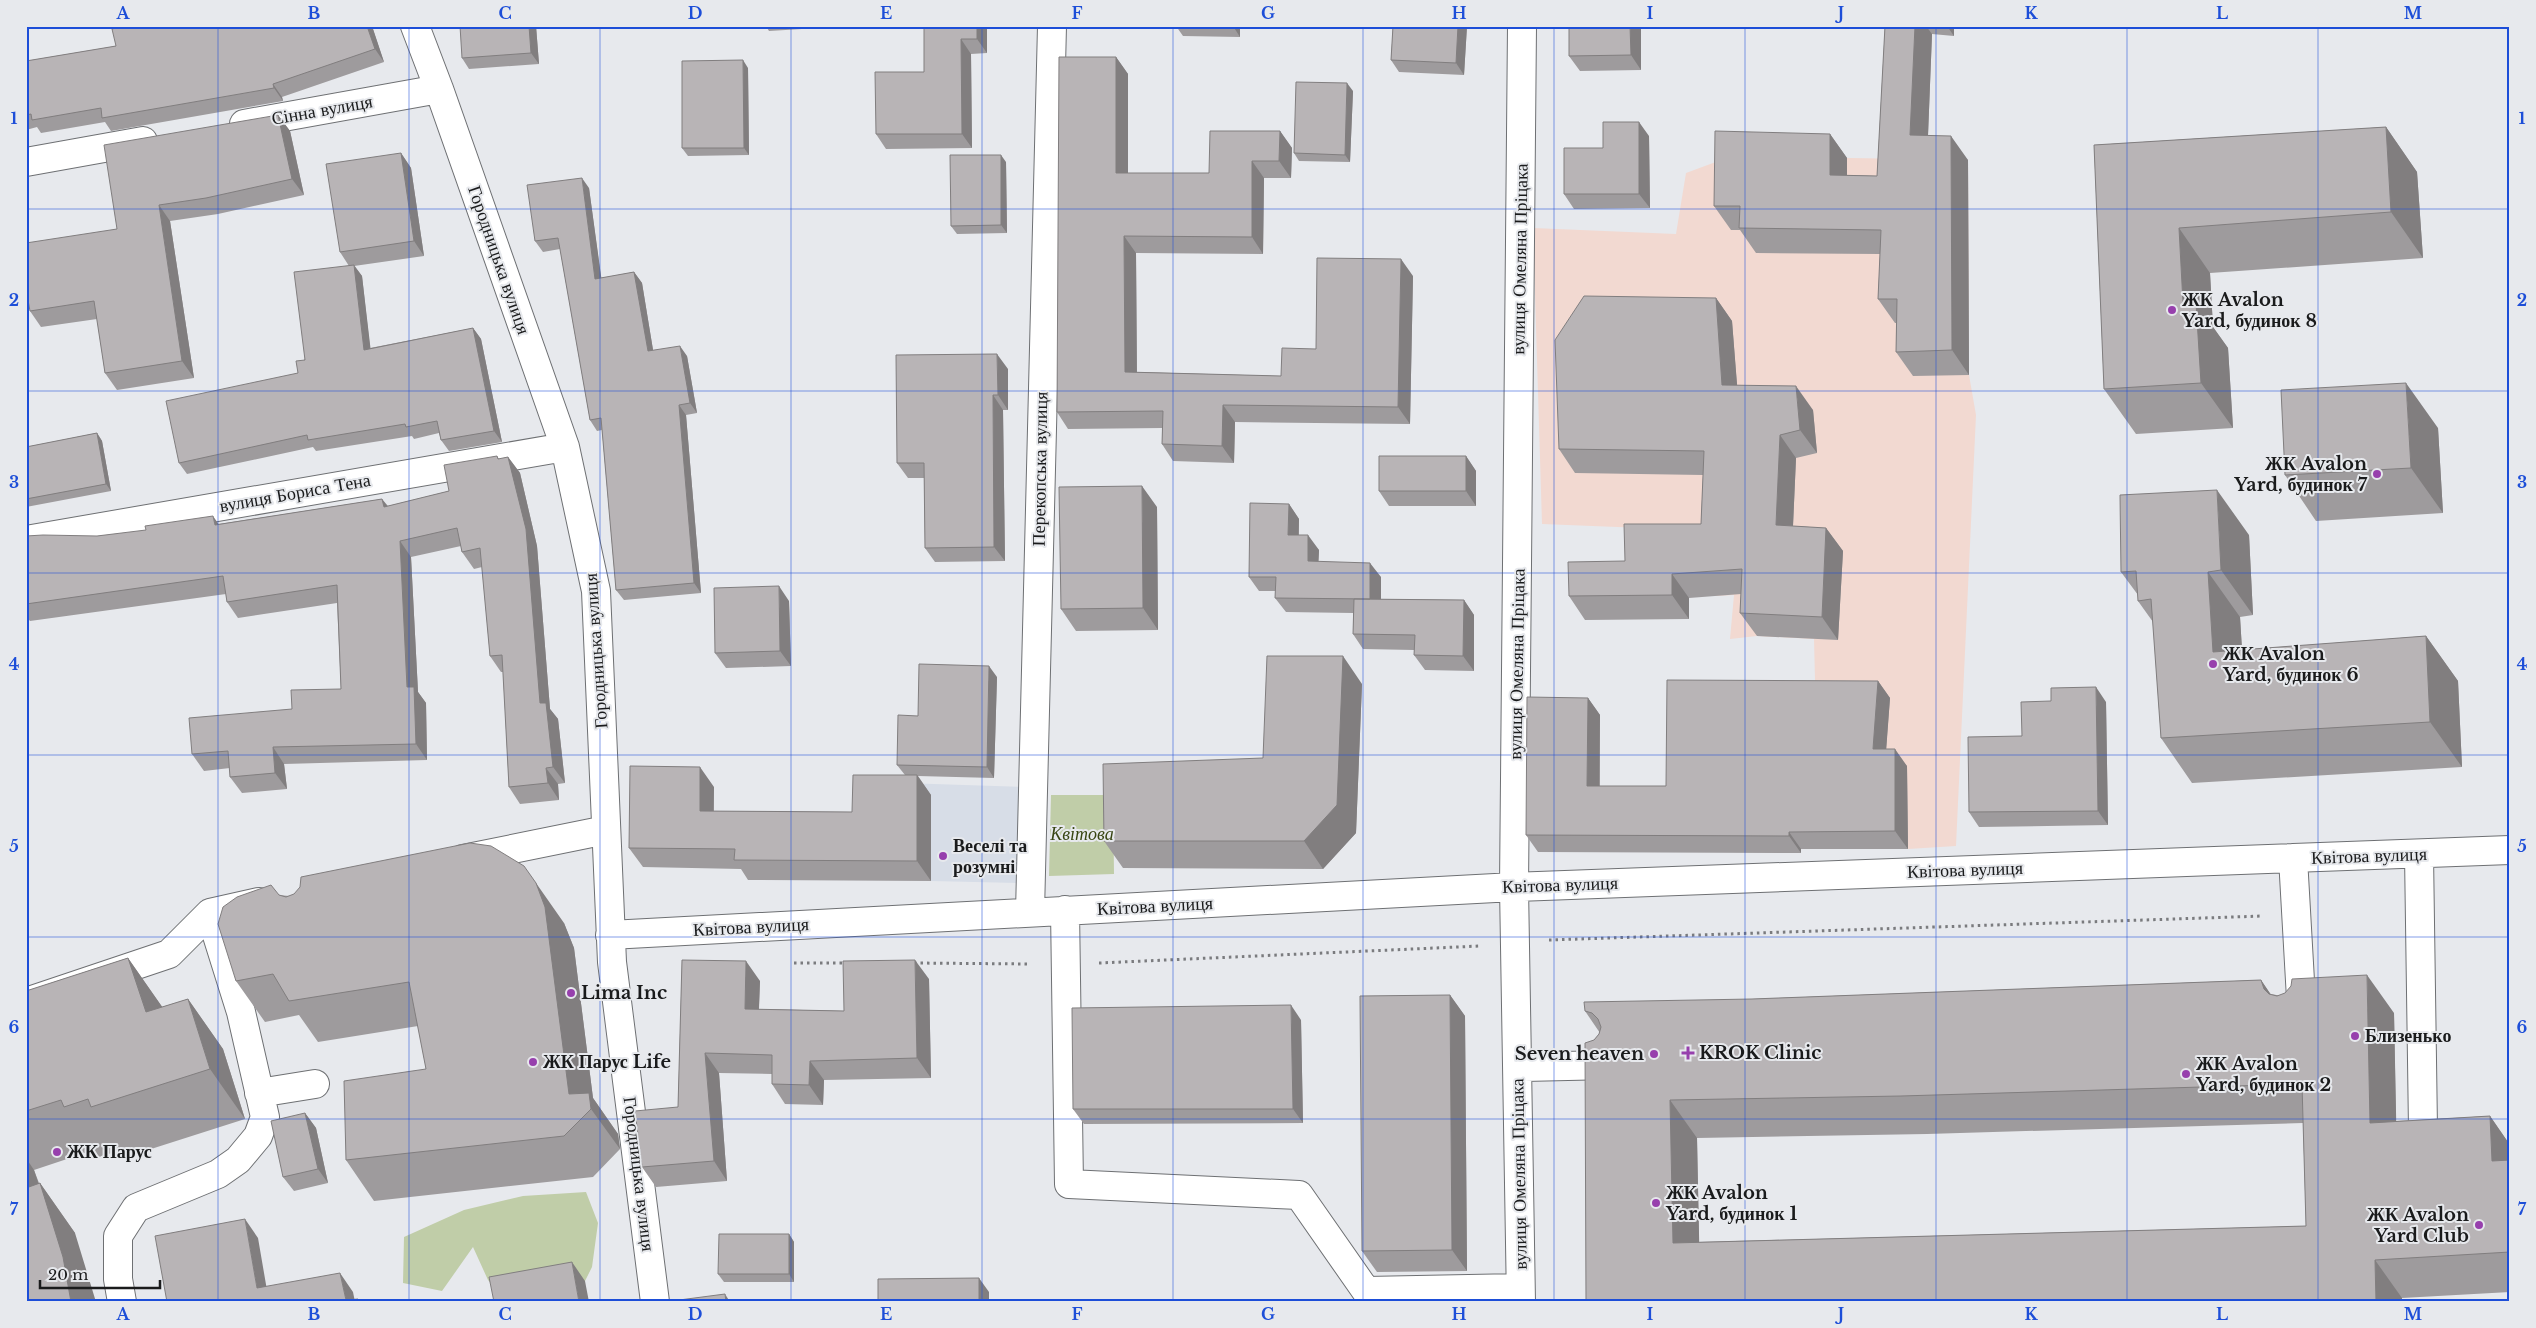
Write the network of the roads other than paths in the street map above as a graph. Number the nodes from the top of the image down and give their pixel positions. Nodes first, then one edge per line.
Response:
1 (415, 26) edge
2 (1052, 26) edge
3 (1522, 26) edge
4 (440, 89) junction
5 (220, 128) edge
6 (172, 136) edge
7 (26, 162) edge
8 (565, 447) junction
9 (26, 540) edge
10 (606, 830) junction
11 (2510, 850) edge
12 (2420, 854) junction
13 (2294, 858) junction
14 (436, 864) edge
15 (1514, 887) junction
16 (283, 897) edge
17 (1065, 910) junction
18 (1030, 912) junction
19 (210, 913) junction
20 (610, 935) junction
21 (26, 1002) edge
22 (2302, 1018) edge
23 (1612, 1065) edge
24 (1518, 1067) junction
25 (315, 1084) dead end
26 (259, 1093) junction
27 (2423, 1129) edge
28 (1520, 1295) edge
29 (122, 1302) edge
30 (655, 1302) edge

1 - 4 street, Городницька вулиця
2 - 18 street, Перекопська вулиця
3 - 15 street, вулиця Омеляна Пріцака
4 - 5 street, Сінна вулиця
4 - 8 street, Городницька вулиця
6 - 7 street
8 - 9 street, вулиця Бориса Тена
8 - 10 street, Городницька вулиця
10 - 14 street
10 - 20 street, Городницька вулиця
11 - 12 street, Квітова вулиця
12 - 13 street, Квітова вулиця
12 - 27 street
13 - 15 street, Квітова вулиця
13 - 22 street
15 - 17 street, Квітова вулиця
15 - 24 street, вулиця Омеляна Пріцака
16 - 19 street
17 - 18 street, Квітова вулиця
17 - 28 street
18 - 20 street, Квітова вулиця
19 - 21 street
19 - 26 street
20 - 30 street, Городницька вулиця
23 - 24 street
24 - 28 street, вулиця Омеляна Пріцака
25 - 26 street
26 - 29 street

